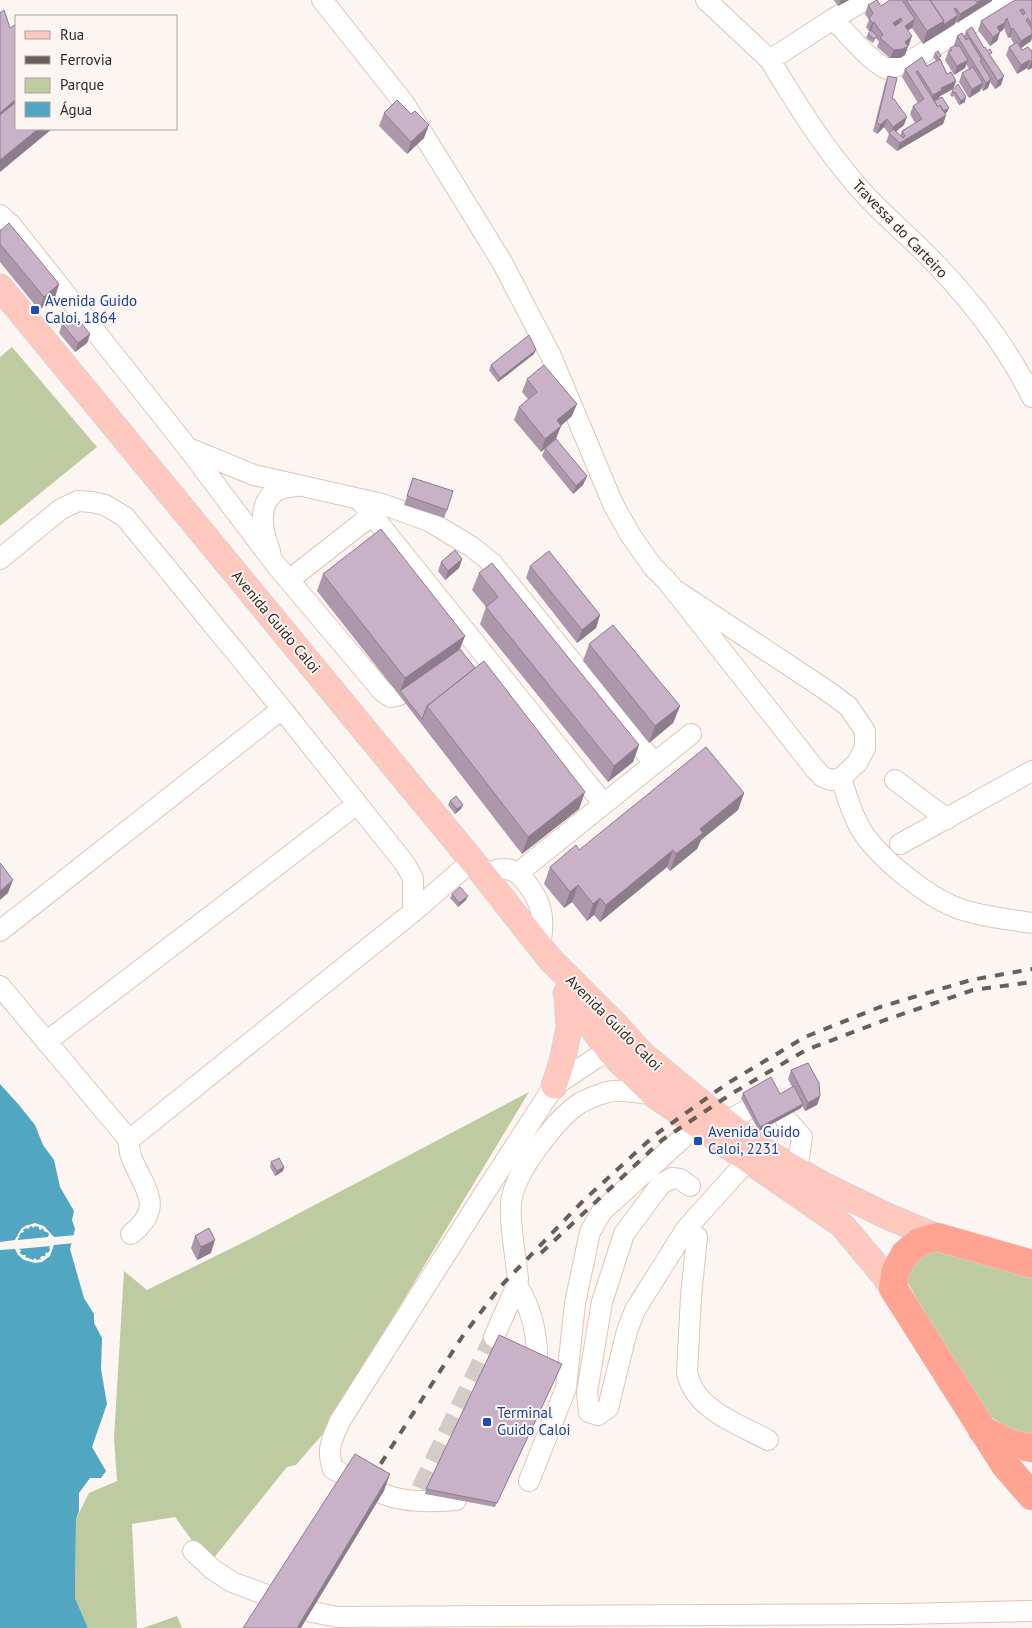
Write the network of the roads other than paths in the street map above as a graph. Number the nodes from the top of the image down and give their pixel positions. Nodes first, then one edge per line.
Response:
1 (322, 0) edge
2 (706, 0) edge
3 (865, 0) edge
4 (1010, 0) edge
5 (833, 19) junction
6 (770, 60) junction
7 (0, 215) edge
8 (0, 287) edge
9 (1032, 396) edge
10 (187, 448) junction
11 (296, 486) junction
12 (366, 507) junction
13 (0, 559) edge
14 (282, 573) junction
15 (674, 590) junction
16 (399, 695) edge
17 (282, 709) junction
18 (691, 734) dead end
19 (654, 763) junction
20 (1032, 771) edge
21 (841, 778) junction
22 (894, 780) dead end
23 (603, 803) junction
24 (357, 804) junction
25 (946, 819) junction
26 (900, 844) dead end
27 (478, 867) junction
28 (518, 873) junction
29 (413, 912) junction
30 (1032, 923) edge
31 (0, 931) edge
32 (545, 953) junction
33 (0, 986) edge
34 (568, 996) junction
35 (46, 1042) junction
36 (610, 1052) junction
37 (642, 1054) junction
38 (554, 1086) junction
39 (654, 1095) junction
40 (748, 1110) edge
41 (785, 1118) edge
42 (726, 1122) junction
43 (697, 1125) junction
44 (129, 1140) junction
45 (753, 1164) junction
46 (797, 1170) junction
47 (690, 1186) dead end
48 (691, 1233) junction
49 (131, 1234) dead end
50 (937, 1237) junction
51 (1026, 1259) edge
52 (518, 1284) junction
53 (893, 1288) junction
54 (494, 1337) tunnel mouth
55 (531, 1354) edge
56 (982, 1430) junction
57 (768, 1440) dead end
58 (1032, 1448) edge
59 (529, 1481) dead end
60 (1032, 1496) edge
61 (456, 1500) edge
62 (193, 1551) dead end
63 (1032, 1611) edge

1 - 15 street
2 - 6 street, Travessa do Carteiro
3 - 5 street
4 - 5 street
5 - 6 street
6 - 9 street, Travessa do Carteiro
7 - 10 street
8 - 27 main road, Avenida Guido Caloi
10 - 11 street
10 - 14 street
11 - 12 street
11 - 14 street
12 - 14 street
12 - 19 street
12 - 23 street
13 - 17 street
14 - 16 street
15 - 21 street
15 - 21 street
17 - 24 street
17 - 31 street
18 - 19 street
19 - 23 street
20 - 25 street
21 - 30 street
22 - 25 street
23 - 28 street
24 - 29 street
24 - 35 street
25 - 26 street
27 - 28 street
27 - 29 street
27 - 32 main road, Avenida Guido Caloi
28 - 32 street
29 - 44 street
32 - 34 main road, Avenida Guido Caloi
32 - 37 main road, Avenida Guido Caloi
33 - 35 street
34 - 36 main road, Avenida Guido Caloi
34 - 38 main road
35 - 44 street
36 - 37 main road
36 - 38 street
36 - 39 main road, Avenida Guido Caloi
37 - 42 main road, Avenida Guido Caloi
38 - 61 street
39 - 43 main road, Avenida Guido Caloi
39 - 52 street
40 - 42 street
41 - 46 street
42 - 46 main road, Avenida Guido Caloi
43 - 45 main road, Avenida Guido Caloi
43 - 59 street
44 - 49 street
45 - 48 street
45 - 53 main road, Avenida Guido Caloi
46 - 50 main road, Avenida Guido Caloi
47 - 48 street
48 - 57 street
50 - 51 highway
50 - 53 highway
52 - 54 street
52 - 55 street
53 - 56 highway
56 - 58 highway
56 - 60 highway
62 - 63 street

